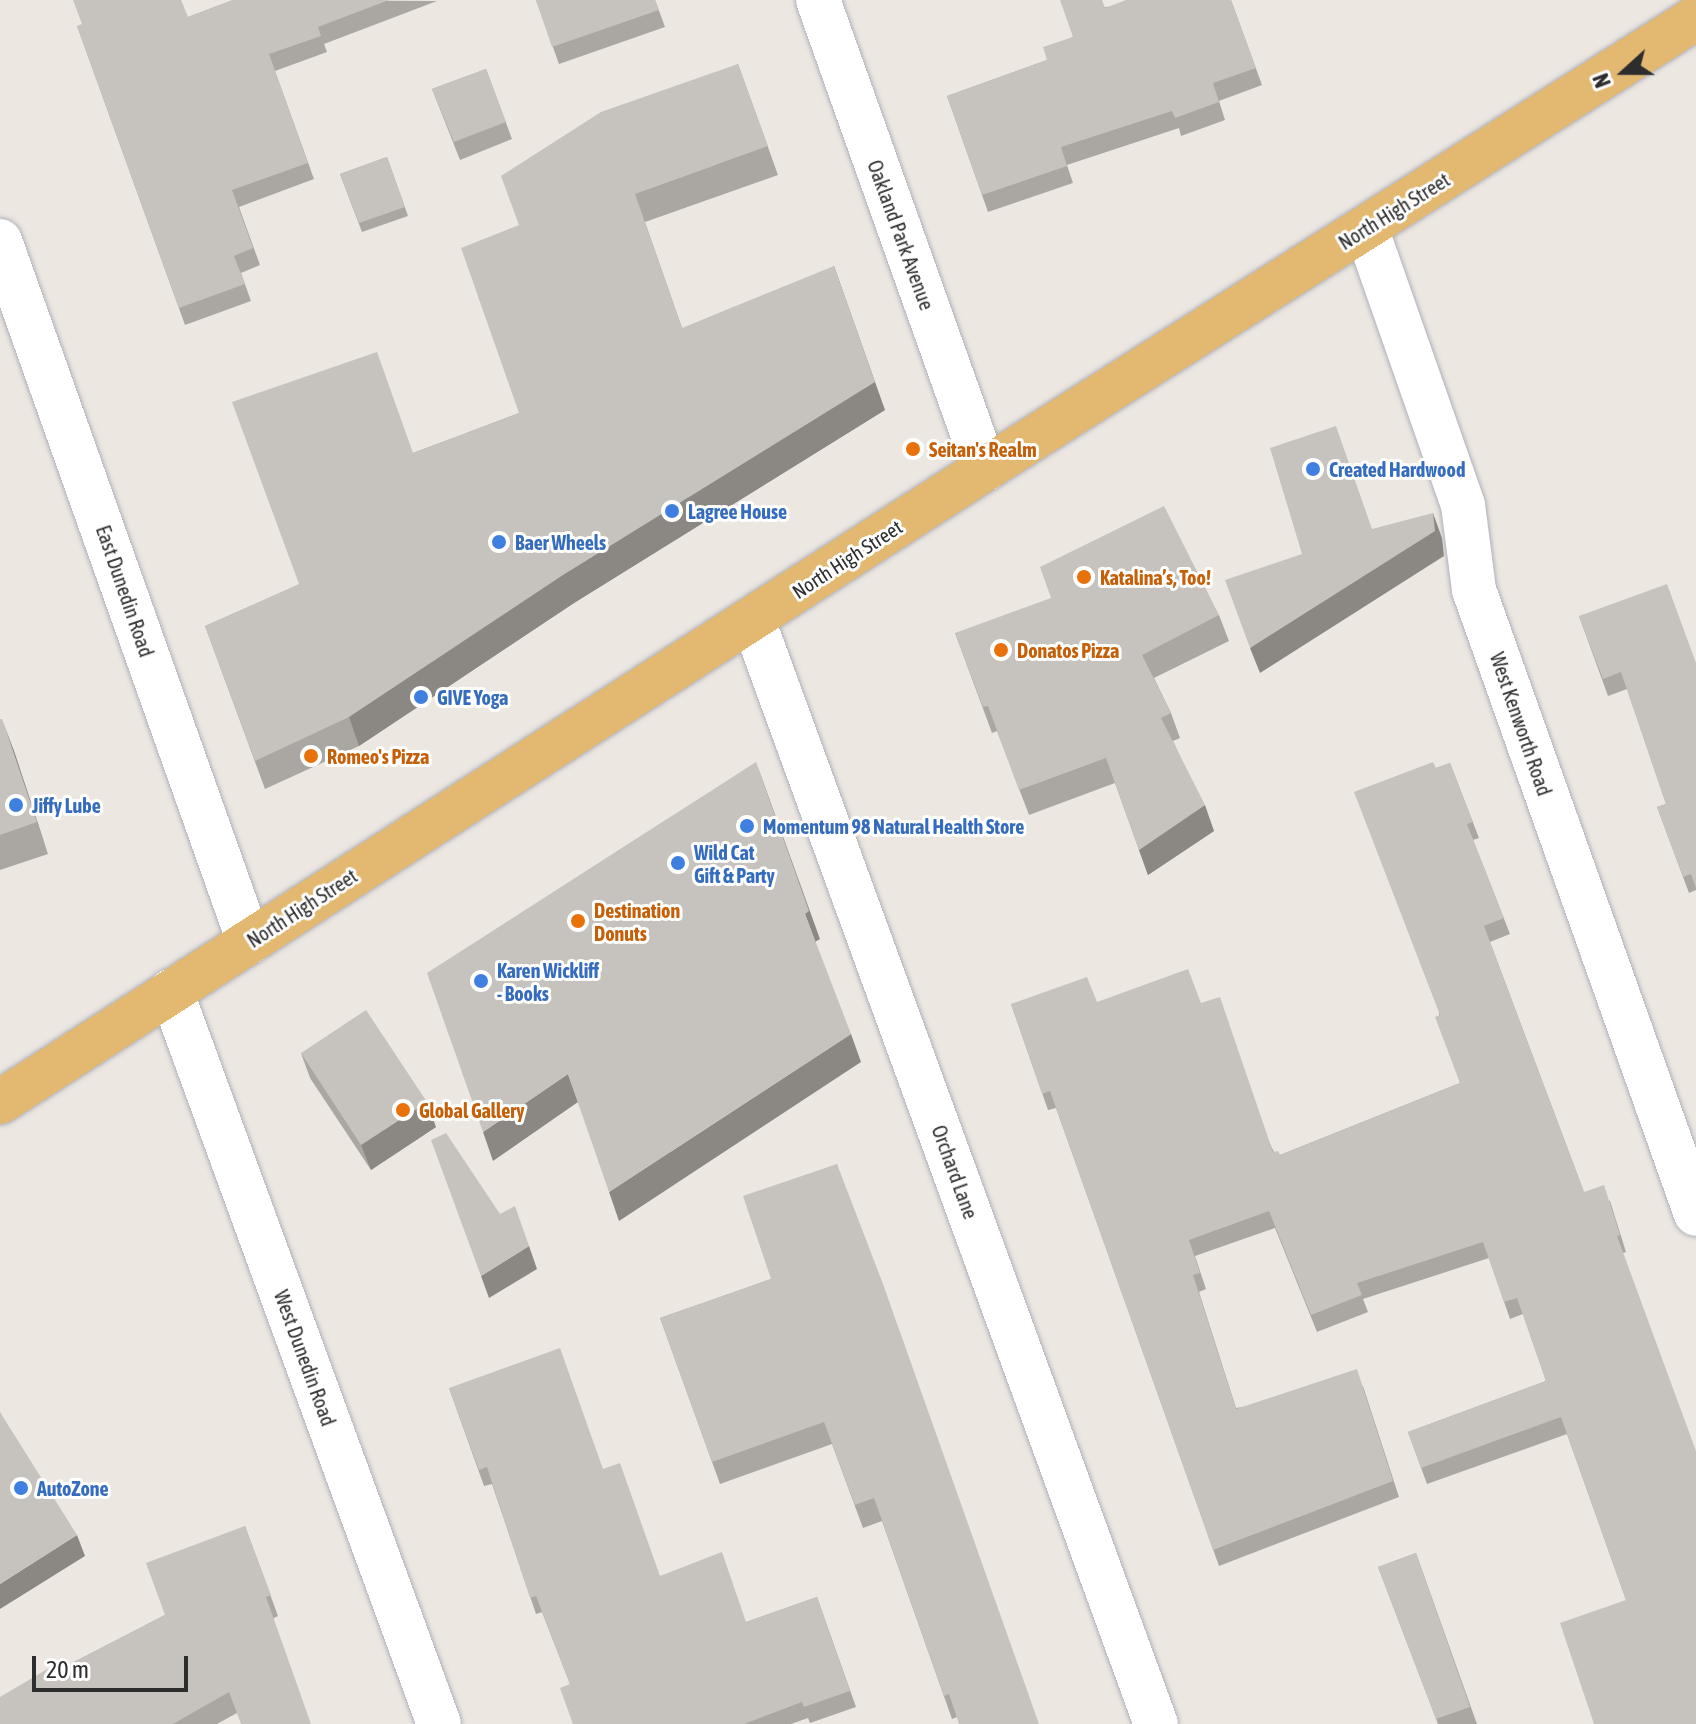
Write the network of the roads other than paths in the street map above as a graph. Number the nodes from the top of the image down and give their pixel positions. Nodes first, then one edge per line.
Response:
1 (818, 0) edge
2 (1696, 18) edge
3 (1366, 228) junction
4 (0, 241) edge
5 (985, 469) junction
6 (753, 620) junction
7 (249, 942) junction
8 (171, 991) junction
9 (0, 1102) edge
10 (1696, 1214) edge
11 (439, 1724) edge
12 (1156, 1724) edge

1 - 5 street, Oakland Park Avenue
2 - 3 main road, North High Street
3 - 5 main road, North High Street
3 - 10 street, West Kenworth Road
4 - 7 street, East Dunedin Road
5 - 6 main road, North High Street
6 - 7 main road, North High Street
6 - 12 street, Orchard Lane
7 - 8 main road, North High Street
8 - 9 main road, North High Street
8 - 11 street, West Dunedin Road

